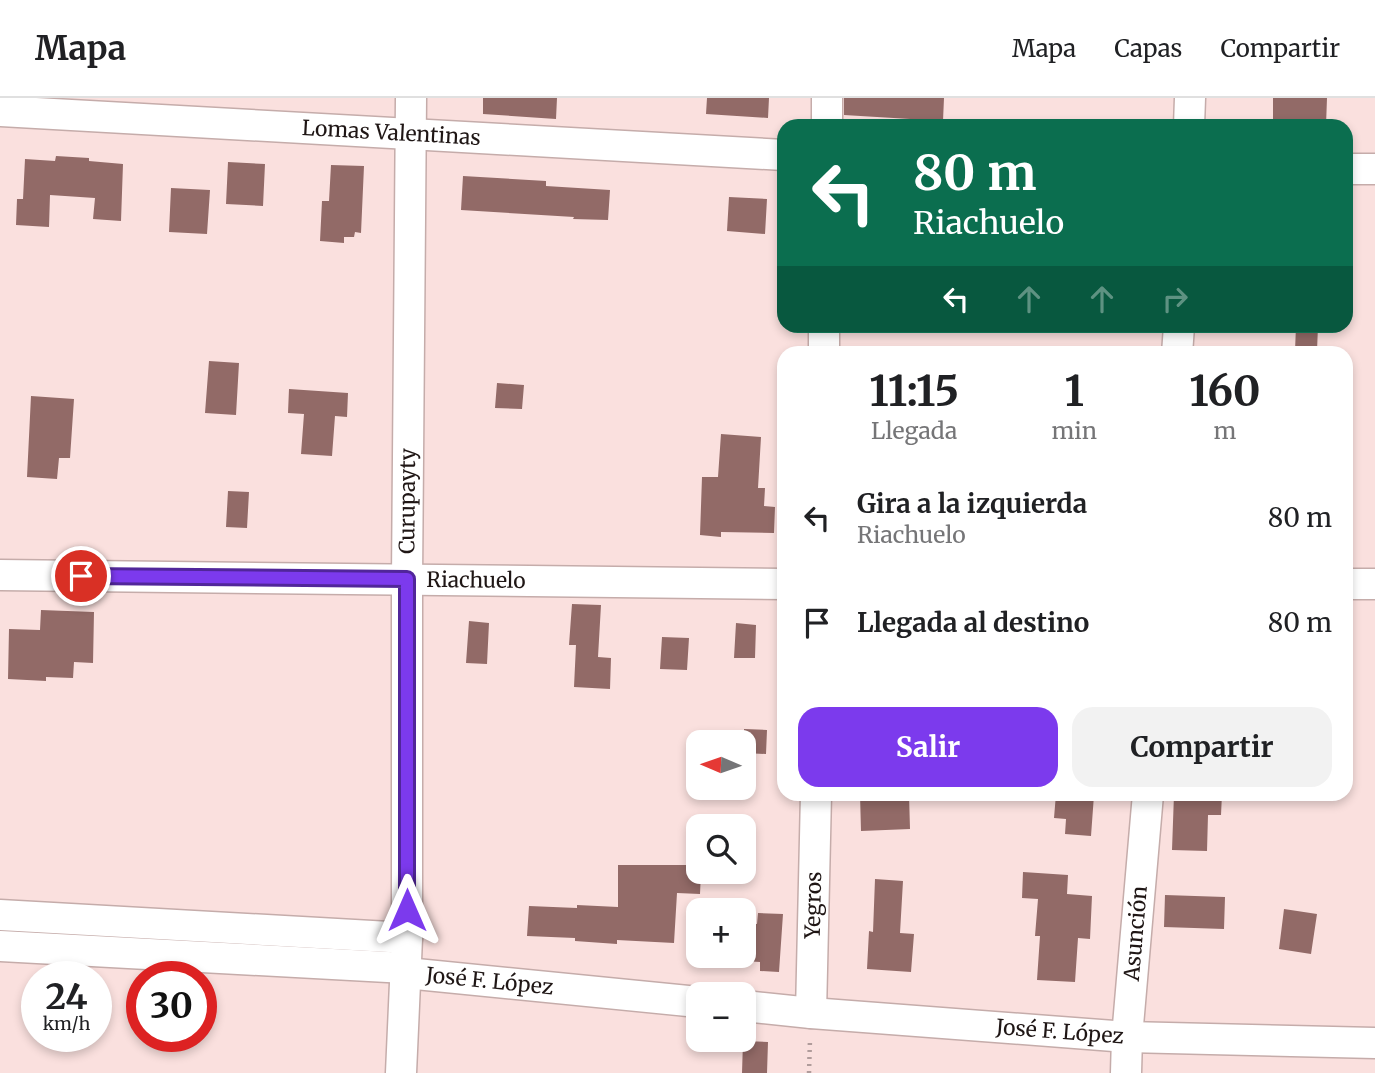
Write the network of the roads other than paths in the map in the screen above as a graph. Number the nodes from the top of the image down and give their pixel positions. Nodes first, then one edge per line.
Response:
1 (411, 98) edge
2 (827, 98) edge
3 (1190, 98) edge
4 (0, 111) edge
5 (827, 119) edge
6 (1189, 119) edge
7 (410, 135) junction
8 (777, 155) edge
9 (1353, 169) edge
10 (1375, 169) edge
11 (0, 575) edge
12 (407, 579) junction
13 (777, 584) edge
14 (1353, 584) edge
15 (1375, 584) edge
16 (816, 801) edge
17 (1147, 801) edge
18 (0, 915) edge
19 (407, 938) junction
20 (0, 946) edge
21 (406, 971) junction
22 (686, 1001) edge
23 (756, 1007) edge
24 (811, 1013) junction
25 (1127, 1037) junction
26 (1375, 1044) edge
27 (401, 1073) edge
28 (1126, 1073) edge

1 - 7 street, Curupayty
2 - 5 street
3 - 6 street
4 - 7 street, Lomas Valentinas
7 - 8 street, Lomas Valentinas
7 - 12 street, Curupayty
9 - 10 street
11 - 12 street, Riachuelo
12 - 13 street, Riachuelo
12 - 19 street, Curupayty
14 - 15 street
16 - 24 street, Yegros
17 - 25 street, Asunción
18 - 19 street
19 - 21 street, Curupayty
20 - 21 street, José F. López
21 - 22 street, José F. López
21 - 27 street, Curupayty
23 - 24 street, José F. López
24 - 25 street, José F. López
25 - 26 street, José F. López
25 - 28 street, Asunción

